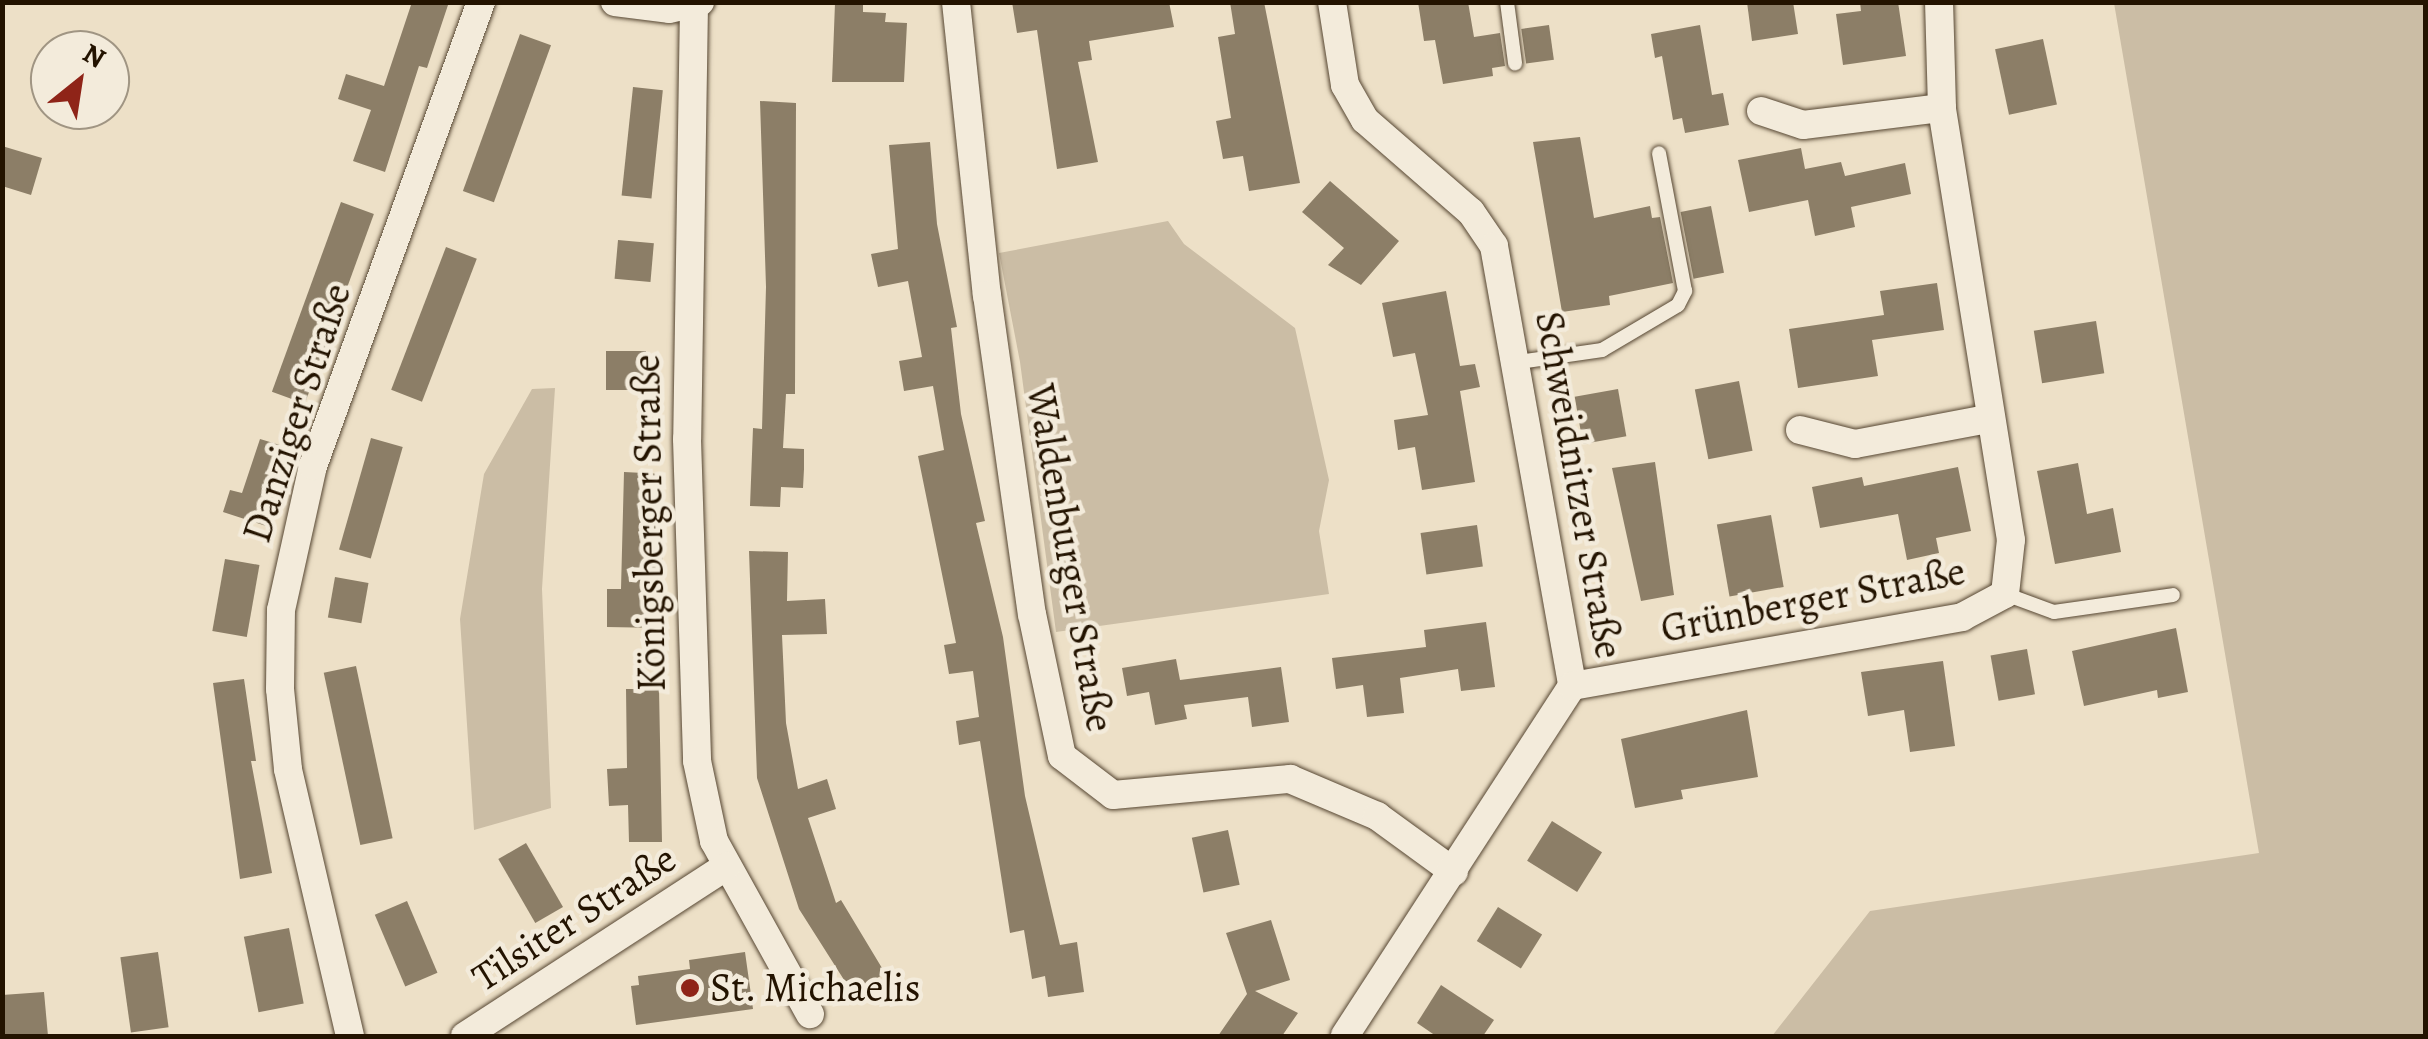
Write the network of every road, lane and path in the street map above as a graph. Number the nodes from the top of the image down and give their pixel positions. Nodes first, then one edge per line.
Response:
1 (481, 2) edge
2 (616, 2) edge
3 (956, 2) edge
4 (1332, 2) edge
5 (1507, 2) edge
6 (1938, 2) edge
7 (697, 4) edge
8 (1516, 63) dead end
9 (1942, 108) junction
10 (1760, 111) dead end
11 (1659, 154) dead end
12 (1520, 362) junction
13 (1988, 418) junction
14 (1800, 430) dead end
15 (2005, 594) junction
16 (2173, 596) dead end
17 (1572, 686) junction
18 (727, 866) junction
19 (1454, 872) junction
20 (810, 1014) dead end
21 (350, 1036) edge
22 (465, 1036) edge
23 (1345, 1036) edge

1 - 21 street, Danziger Straße
2 - 7 street
3 - 19 street, Waldenburger Straße
4 - 12 street, Schweidnitzer Straße
5 - 8 lane
6 - 9 street, Grünberger Straße
7 - 18 street, Königsberger Straße
9 - 10 street
9 - 13 street, Grünberger Straße
11 - 12 lane
12 - 17 street, Schweidnitzer Straße
13 - 14 street
13 - 15 street, Grünberger Straße
15 - 16 lane
15 - 17 street, Grünberger Straße
17 - 19 street, Schweidnitzer Straße
18 - 20 street, Königsberger Straße
18 - 22 street, Tilsiter Straße
19 - 23 street, Schweidnitzer Straße

